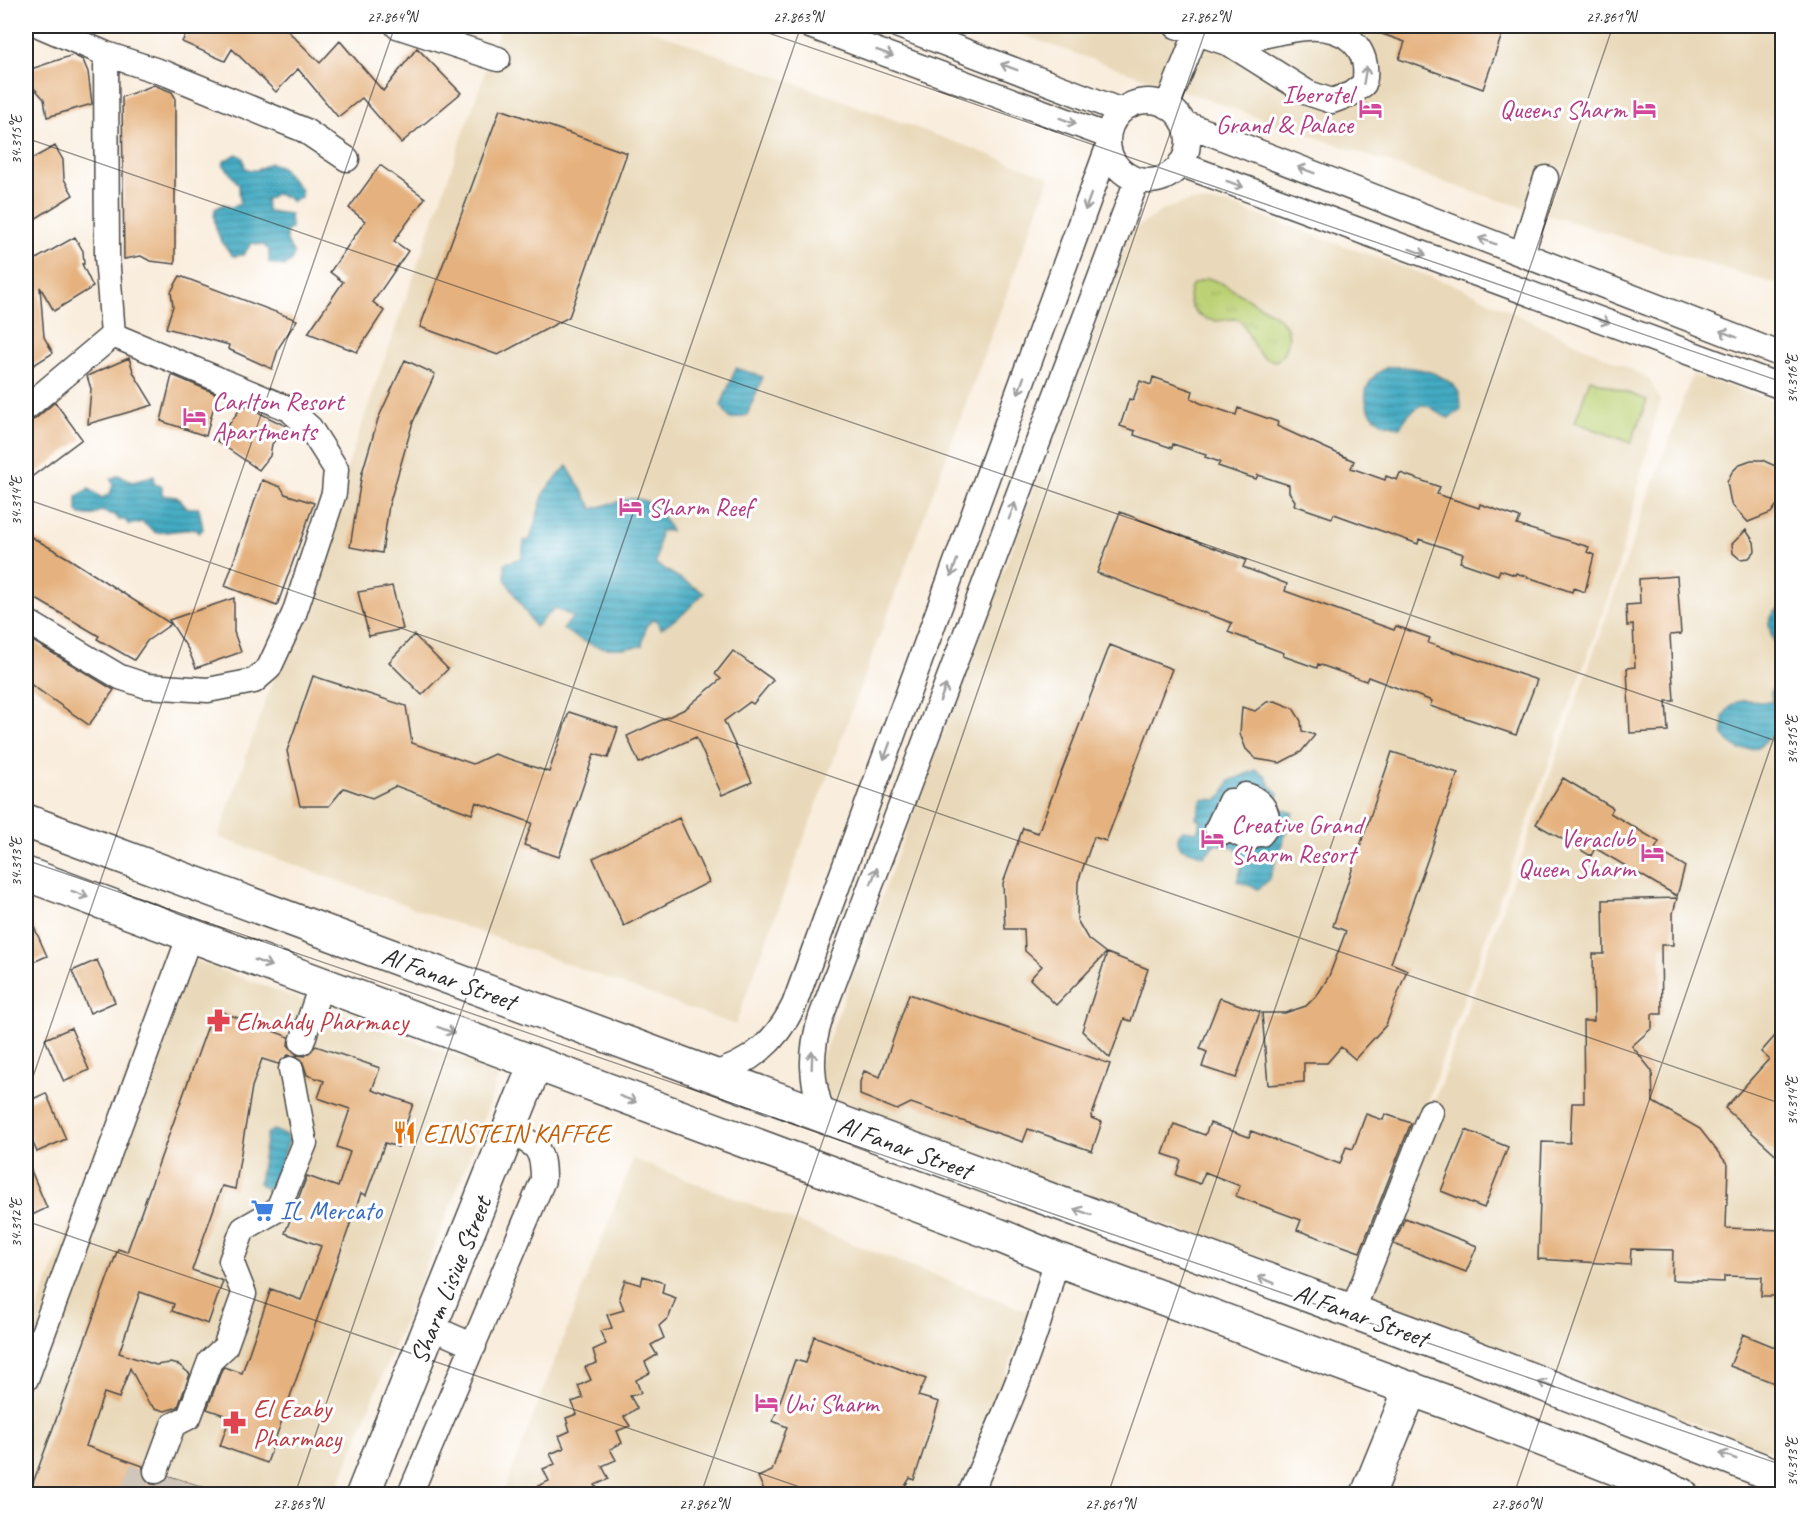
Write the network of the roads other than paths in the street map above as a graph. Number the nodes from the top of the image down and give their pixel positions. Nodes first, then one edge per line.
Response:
1 (41, 26) edge
2 (397, 26) edge
3 (810, 26) edge
4 (899, 26) edge
5 (1189, 28) edge
6 (1230, 44) junction
7 (106, 54) junction
8 (498, 59) dead end
9 (1122, 111) junction
10 (1175, 115) junction
11 (1108, 142) junction
12 (347, 159) dead end
13 (1180, 164) junction
14 (1546, 178) dead end
15 (1137, 180) junction
16 (1522, 254) junction
17 (113, 335) junction
18 (1782, 355) edge
19 (1782, 387) edge
20 (26, 408) edge
21 (26, 621) edge
22 (26, 821) edge
23 (26, 874) edge
24 (190, 935) junction
25 (321, 985) junction
26 (302, 1042) dead end
27 (536, 1065) junction
28 (291, 1069) dead end
29 (710, 1075) junction
30 (1431, 1112) dead end
31 (823, 1116) junction
32 (510, 1132) junction
33 (1056, 1259) junction
34 (1352, 1312) junction
35 (431, 1327) junction
36 (474, 1346) junction
37 (26, 1379) edge
38 (1411, 1388) junction
39 (156, 1471) tunnel mouth
40 (1782, 1478) edge
41 (370, 1492) edge
42 (410, 1494) edge
43 (970, 1494) edge
44 (1368, 1494) edge
45 (1682, 1494) edge

1 - 7 street
2 - 8 street
3 -> 11 street
9 -> 4 street
5 - 6 street
5 - 10 street
6 -> 6 street
7 - 12 street
7 - 17 street
9 - 10 street
9 - 11 street
10 - 13 street
16 -> 10 street
11 - 15 street
11 -> 29 street
13 - 15 street
13 -> 19 street
14 - 16 street
31 -> 15 street
18 -> 16 street
17 - 20 street
17 - 21 street
22 - 29 main road, Al Fanar Street
23 -> 24 main road, Al Fanar Street
24 -> 25 main road, Al Fanar Street
24 - 37 street
25 - 26 street
25 -> 27 main road, Al Fanar Street
27 - 32 main road, Sharm Lisiue Street
27 -> 33 main road, Al Fanar Street
28 - 39 street
29 - 31 main road, Al Fanar Street
30 - 34 street
34 -> 31 main road, Al Fanar Street
32 - 35 main road, Sharm Lisiue Street
32 - 36 street
33 - 38 main road, Al Fanar Street
33 - 43 street
40 -> 34 main road, Al Fanar Street
35 - 36 street
35 - 41 main road, Sharm Lisiue Street
36 - 42 street
38 - 44 main road
38 - 45 main road, Al Fanar Street

